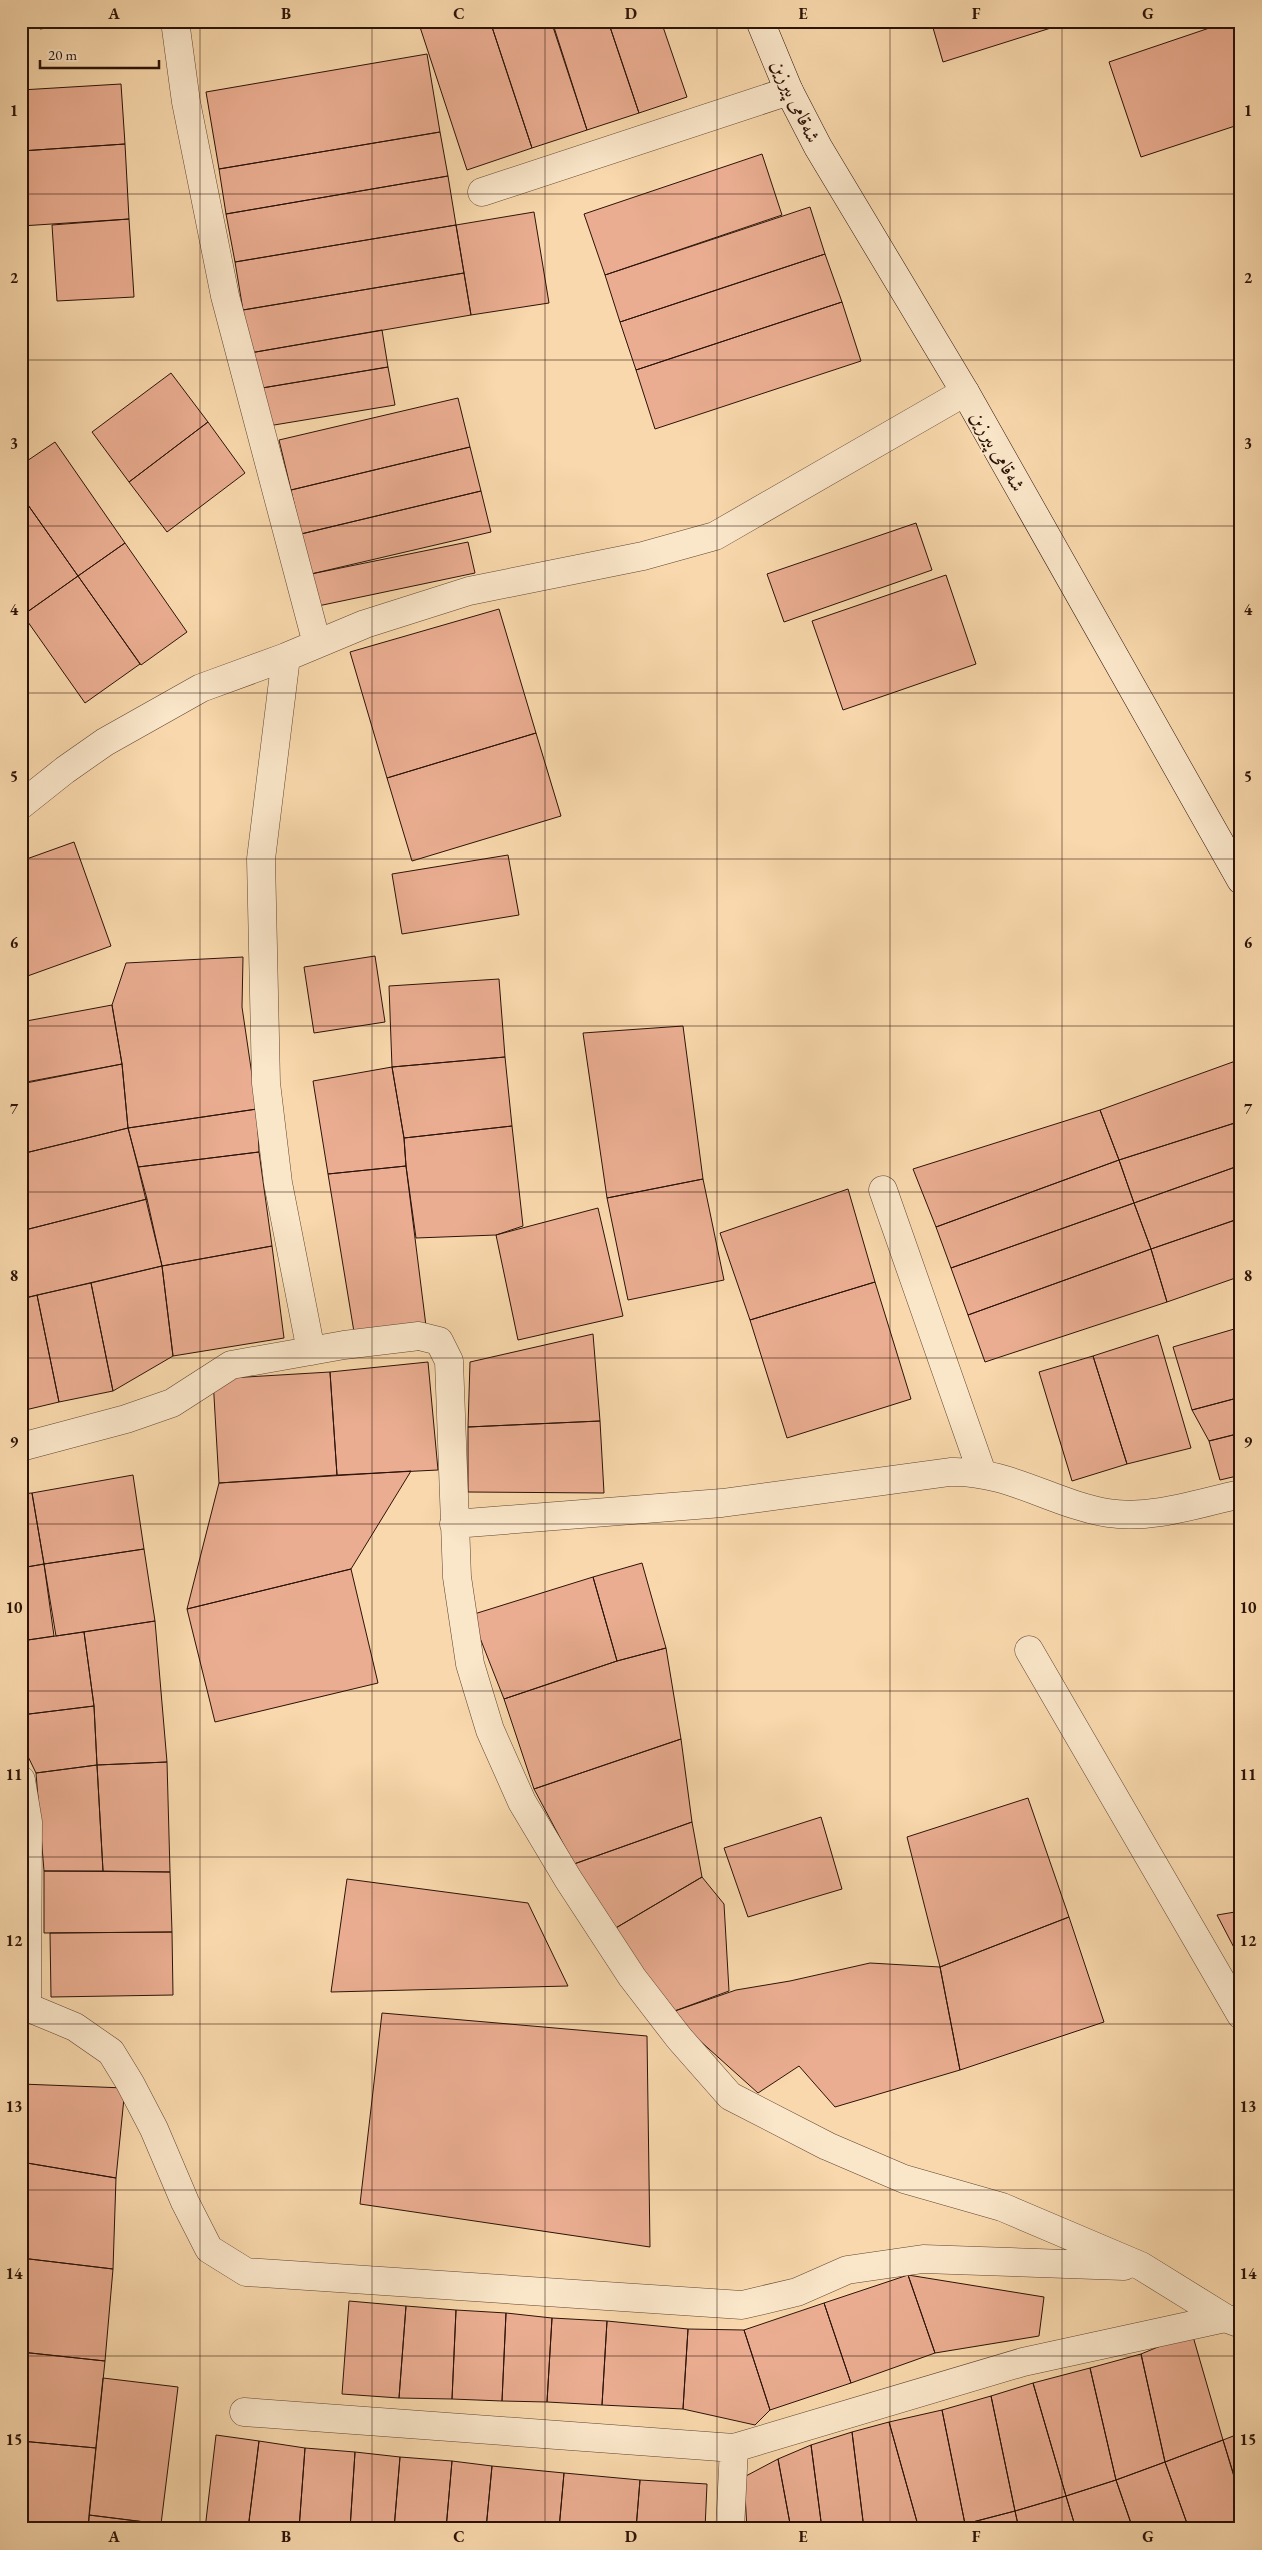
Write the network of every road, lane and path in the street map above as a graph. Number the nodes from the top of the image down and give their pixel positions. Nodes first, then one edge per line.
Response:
1 (175, 21) edge
2 (760, 21) edge
3 (789, 91) junction
4 (482, 192) dead end
5 (965, 392) junction
6 (317, 644) junction
7 (286, 657) junction
8 (21, 805) edge
9 (1234, 850) edge
10 (1241, 880) edge
11 (883, 1190) dead end
12 (311, 1351) junction
13 (21, 1447) edge
14 (982, 1473) junction
15 (1241, 1494) edge
16 (454, 1524) junction
17 (1029, 1650) dead end
18 (21, 1780) edge
19 (24, 2008) edge
20 (1241, 2015) edge
21 (1141, 2266) junction
22 (1233, 2321) edge
23 (244, 2412) dead end
24 (734, 2448) junction
25 (730, 2529) edge

1 - 6 street
2 - 3 street, شەقامی پیرزین
3 - 4 street
3 - 5 street, شەقامی پیرزین
5 - 6 street
5 - 9 street, شەقامی پیرزین
6 - 7 street
7 - 8 street
7 - 12 street
9 - 10 street, شەقامی پیرزین
11 - 14 street
12 - 13 street
12 - 16 street
14 - 15 street
14 - 16 street
16 - 21 street
17 - 20 street
18 - 19 street
19 - 21 street
21 - 22 street
22 - 24 street
23 - 24 street
24 - 25 street

